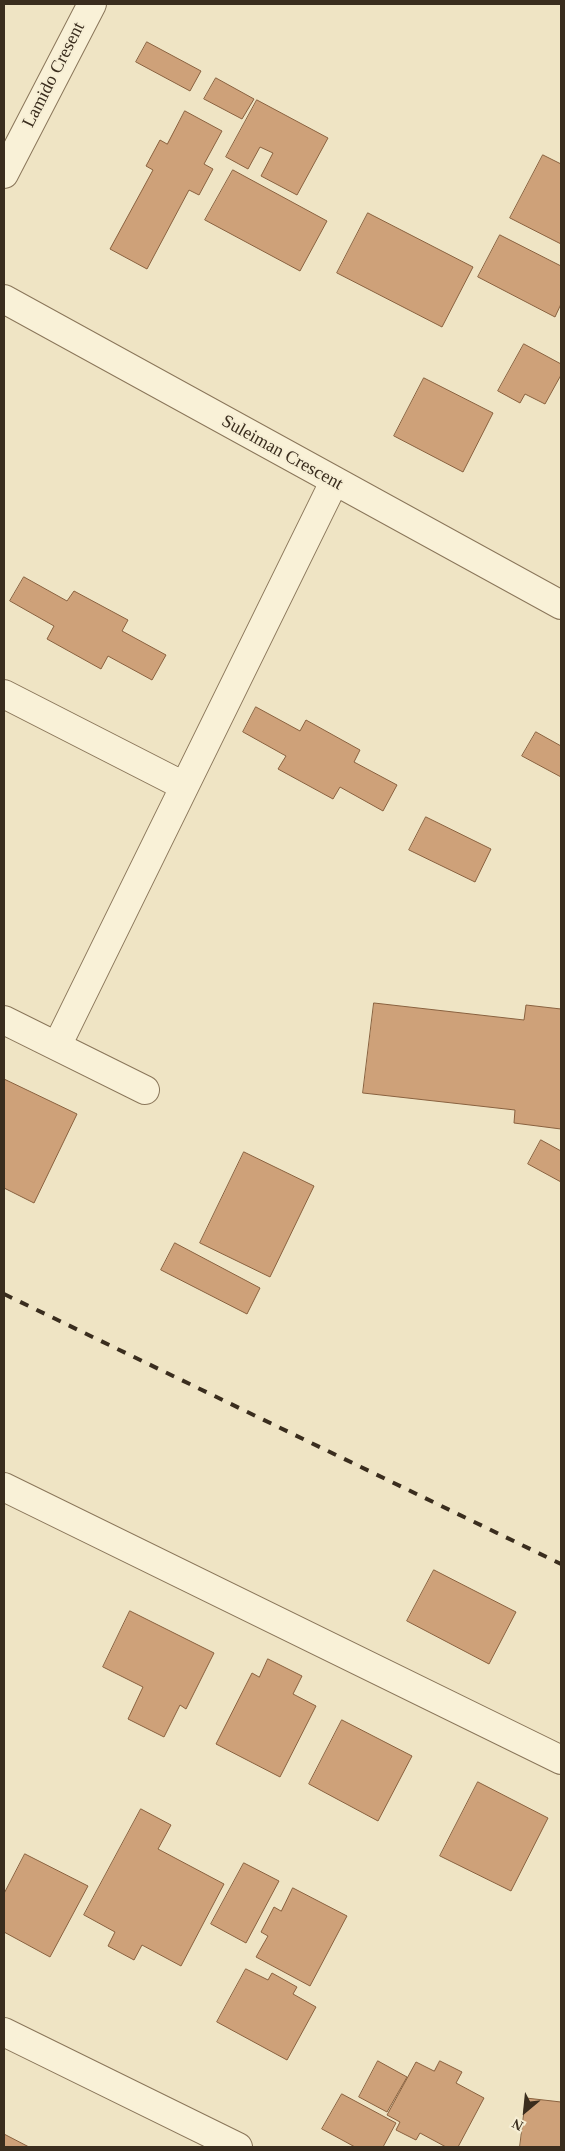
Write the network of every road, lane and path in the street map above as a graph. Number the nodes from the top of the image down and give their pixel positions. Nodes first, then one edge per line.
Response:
1 (92, 4) edge
2 (4, 174) edge
3 (4, 299) edge
4 (334, 482) junction
5 (561, 605) edge
6 (4, 694) edge
7 (184, 786) junction
8 (4, 1020) edge
9 (57, 1046) junction
10 (145, 1090) dead end
11 (4, 1487) edge
12 (561, 1760) edge
13 (4, 2032) edge
14 (238, 2147) edge

1 - 2 street, Lamido Cresent
3 - 4 street, Suleiman Crescent
4 - 5 street, Suleiman Crescent
4 - 7 street
6 - 7 street
7 - 9 street
8 - 9 street
9 - 10 street
11 - 12 street
13 - 14 street

